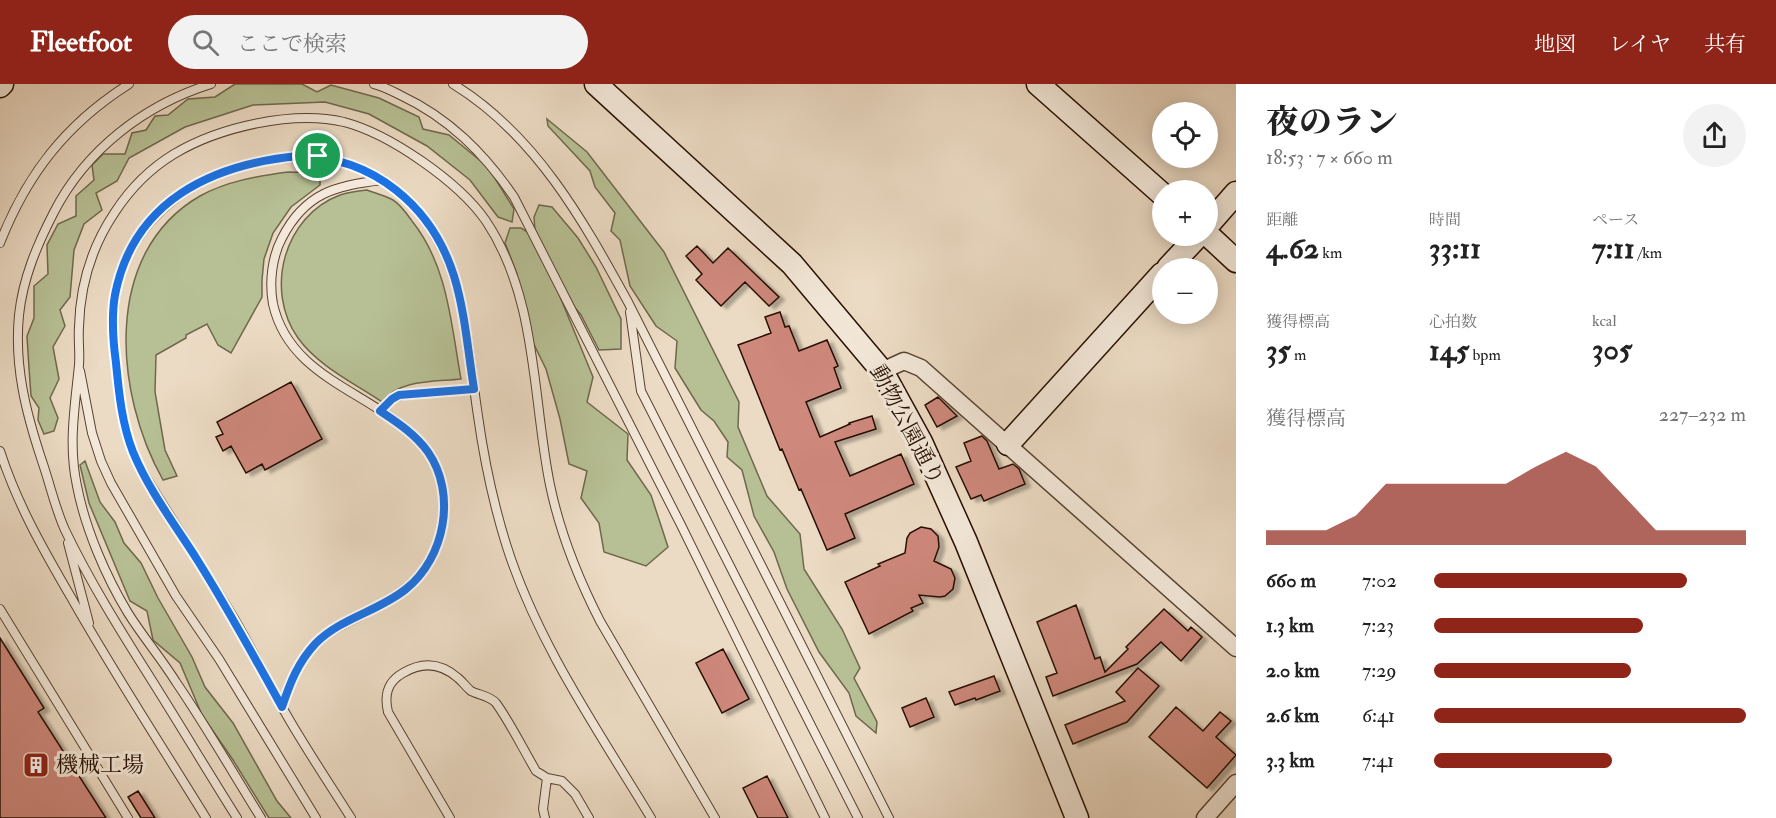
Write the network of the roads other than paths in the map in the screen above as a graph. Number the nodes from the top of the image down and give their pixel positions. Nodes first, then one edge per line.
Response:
1 (129, 84) edge
2 (211, 84) edge
3 (374, 84) edge
4 (453, 84) edge
5 (596, 84) edge
6 (1038, 84) edge
7 (1060, 92) edge
8 (383, 180) junction
9 (1152, 184) edge
10 (1236, 193) edge
11 (1218, 214) edge
12 (0, 243) edge
13 (1218, 245) edge
14 (1189, 246) edge
15 (1177, 258) edge
16 (1236, 261) edge
17 (1152, 285) edge
18 (628, 302) junction
19 (79, 362) junction
20 (882, 371) junction
21 (474, 389) junction
22 (380, 411) junction
23 (1008, 444) junction
24 (0, 451) edge
25 (64, 528) junction
26 (0, 609) edge
27 (92, 634) junction
28 (1236, 648) edge
29 (282, 707) junction
30 (547, 778) junction
31 (1236, 783) edge
32 (128, 818) edge
33 (206, 818) edge
34 (237, 818) edge
35 (261, 818) edge
36 (316, 818) edge
37 (351, 818) edge
38 (450, 818) edge
39 (545, 818) edge
40 (589, 818) edge
41 (651, 818) edge
42 (715, 818) edge
43 (825, 818) edge
44 (858, 818) edge
45 (889, 818) edge
46 (1077, 818) edge
47 (1205, 818) edge

1 - 12 lane
2 - 25 lane
3 - 43 lane
4 - 18 lane
5 - 20 street, 動物公園通り
6 - 7 street
7 - 9 street
8 - 21 lane
8 - 22 lane
8 - 29 lane
10 - 11 street
13 - 16 street
14 - 15 street
17 - 23 street
18 - 44 lane
18 - 45 lane
19 - 35 lane
19 - 36 lane
19 - 42 lane
20 - 23 street
20 - 46 street, 動物公園通り
21 - 22 lane
21 - 41 lane
22 - 29 lane
23 - 28 street
24 - 27 lane
25 - 27 lane
25 - 34 lane
26 - 32 lane
27 - 33 lane
29 - 37 lane
30 - 38 lane
30 - 39 lane
30 - 40 lane
31 - 47 street

